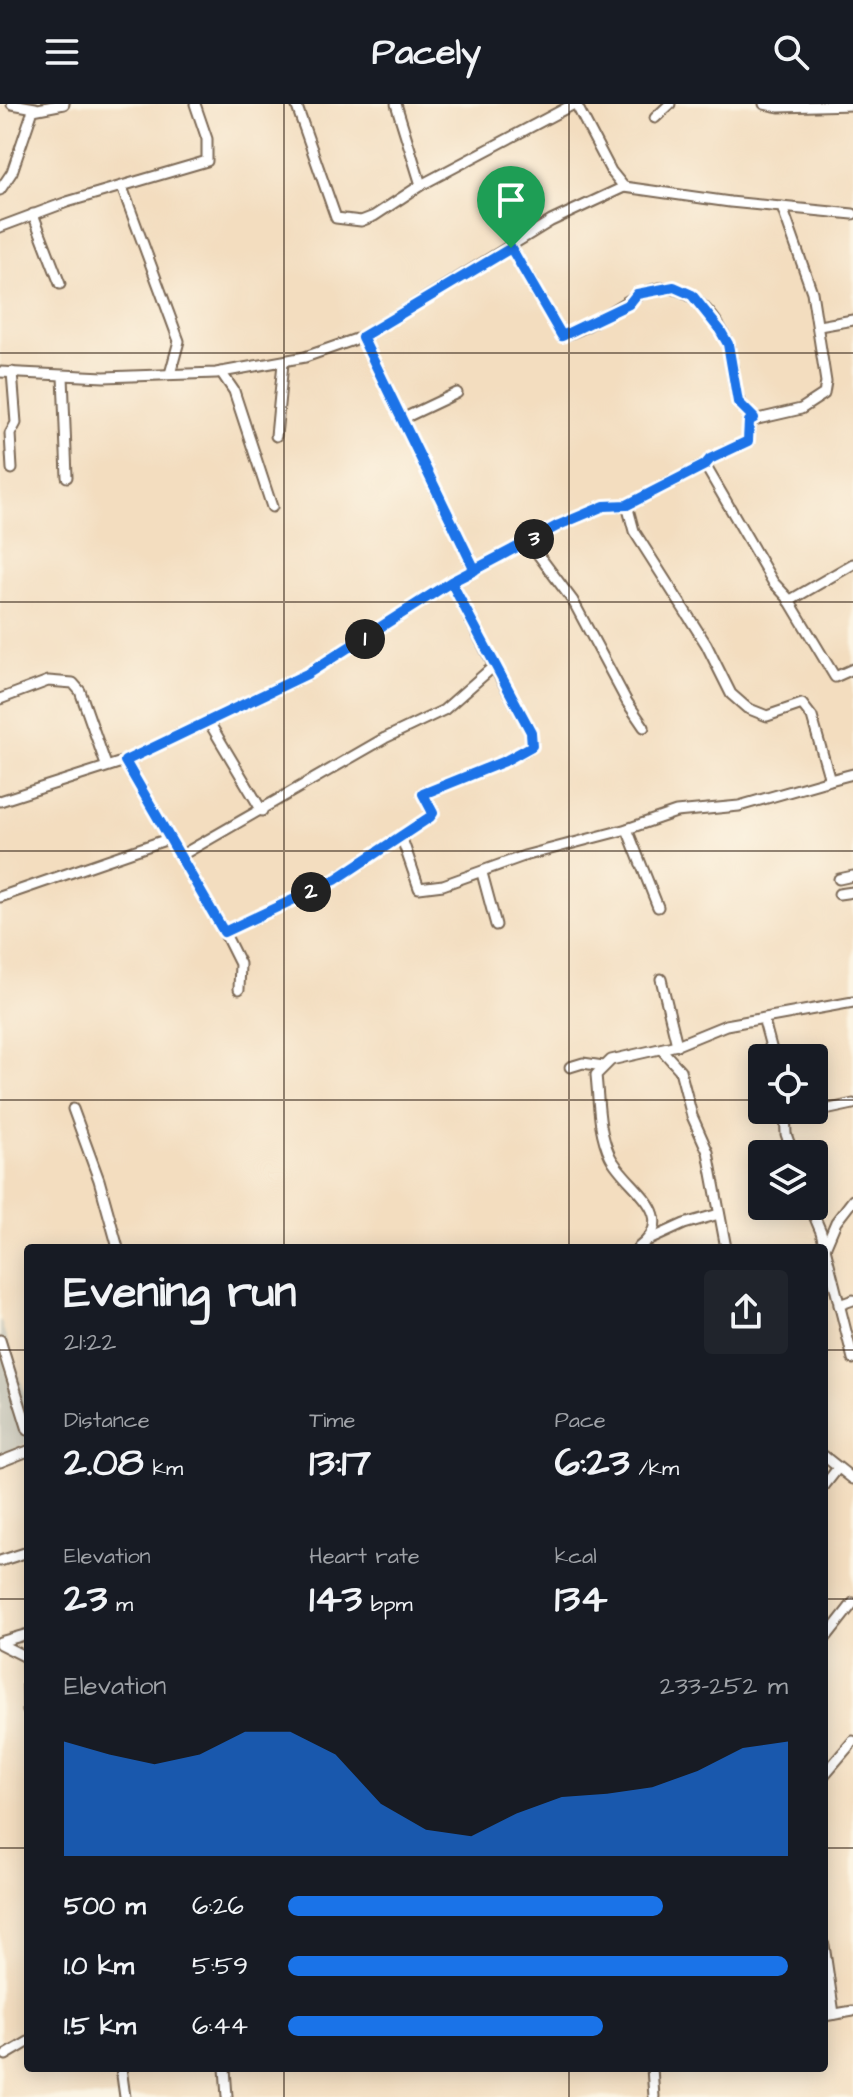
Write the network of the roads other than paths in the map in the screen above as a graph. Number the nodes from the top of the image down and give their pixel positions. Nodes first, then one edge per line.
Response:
1 (12, 104) edge
2 (64, 104) edge
3 (195, 104) edge
4 (296, 104) edge
5 (396, 104) edge
6 (575, 104) edge
7 (670, 104) edge
8 (764, 104) edge
9 (853, 105) edge
10 (35, 107) edge
11 (655, 118) dead end
12 (421, 185) junction
13 (122, 187) junction
14 (624, 187) junction
15 (0, 190) edge
16 (782, 207) junction
17 (33, 214) junction
18 (853, 214) edge
19 (0, 227) edge
20 (511, 248) junction
21 (60, 284) dead end
22 (853, 320) edge
23 (819, 326) junction
24 (362, 337) junction
25 (283, 363) junction
26 (0, 372) edge
27 (12, 372) junction
28 (221, 372) junction
29 (170, 374) junction
30 (63, 376) junction
31 (457, 393) dead end
32 (754, 418) junction
33 (402, 419) junction
34 (276, 436) dead end
35 (705, 465) junction
36 (12, 469) dead end
37 (67, 477) dead end
38 (627, 505) junction
39 (272, 507) dead end
40 (528, 541) junction
41 (853, 564) edge
42 (475, 570) junction
43 (451, 582) junction
44 (789, 601) junction
45 (494, 666) junction
46 (853, 669) edge
47 (0, 699) edge
48 (209, 722) junction
49 (644, 727) dead end
50 (125, 761) junction
51 (106, 765) junction
52 (853, 774) edge
53 (830, 780) junction
54 (0, 801) edge
55 (262, 811) junction
56 (627, 829) junction
57 (401, 836) junction
58 (168, 839) junction
59 (180, 856) junction
60 (482, 873) junction
61 (853, 876) edge
62 (839, 879) dead end
63 (853, 892) edge
64 (839, 894) dead end
65 (0, 897) edge
66 (658, 907) dead end
67 (496, 925) dead end
68 (224, 932) junction
69 (661, 979) dead end
70 (239, 989) dead end
71 (853, 1002) edge
72 (764, 1021) junction
73 (770, 1044) edge
74 (677, 1045) junction
75 (661, 1049) junction
76 (603, 1066) junction
77 (570, 1067) dead end
78 (853, 1104) edge
79 (828, 1108) edge
80 (73, 1109) dead end
81 (853, 1200) edge
82 (719, 1214) junction
83 (815, 1220) edge
84 (649, 1240) junction
85 (117, 1244) edge
86 (644, 1244) edge
87 (725, 1244) edge
88 (824, 1244) edge
89 (827, 1244) edge
90 (828, 1260) edge
91 (853, 1300) edge
92 (839, 1305) junction
93 (0, 1340) edge
94 (853, 1359) edge
95 (23, 1393) edge
96 (24, 1453) edge
97 (828, 1459) edge
98 (0, 1462) edge
99 (838, 1468) junction
100 (853, 1479) edge
101 (828, 1481) edge
102 (24, 1553) edge
103 (0, 1561) edge
104 (853, 1603) edge
105 (24, 1635) edge
106 (828, 1635) edge
107 (0, 1643) edge
108 (24, 1656) edge
109 (853, 1741) edge
110 (828, 1770) edge
111 (853, 2011) edge
112 (829, 2015) edge
113 (24, 2044) edge
114 (6, 2055) dead end
115 (122, 2072) edge
116 (225, 2072) edge
117 (652, 2072) edge
118 (125, 2097) edge
119 (227, 2097) edge
120 (654, 2097) edge

1 - 10 street
2 - 10 street
3 - 13 street
4 - 12 street
5 - 12 street
6 - 12 street
6 - 14 street
7 - 11 street
8 - 9 street
10 - 15 street
13 - 17 street
13 - 29 street
14 - 16 street
14 - 20 street
16 - 18 street
16 - 23 street
17 - 19 street
17 - 21 street
20 - 24 street
20 - 32 street
22 - 23 street
23 - 32 street
24 - 25 street
24 - 33 street
25 - 28 street
25 - 34 street
26 - 27 street
27 - 30 street
27 - 36 street
28 - 29 street
28 - 39 street
29 - 30 street
30 - 37 street
31 - 33 street
32 - 35 street
33 - 42 street
35 - 38 street
35 - 44 street
38 - 40 street
38 - 53 street
40 - 42 street
40 - 49 street
41 - 44 street
42 - 43 street
43 - 45 street
43 - 48 street
44 - 46 street
45 - 55 street
45 - 57 street
47 - 51 street
48 - 50 street
48 - 55 street
50 - 51 street
50 - 58 street
51 - 54 street
52 - 53 street
53 - 56 street
55 - 59 street
56 - 60 street
56 - 66 street
57 - 60 street
57 - 68 street
58 - 59 street
58 - 65 street
59 - 68 street
60 - 67 street
61 - 62 street
63 - 64 street
68 - 70 street
69 - 74 street
71 - 72 street
72 - 73 street
72 - 74 street
74 - 75 street
75 - 76 street
75 - 82 street
76 - 77 street
76 - 84 street
78 - 79 street
80 - 85 street
81 - 89 street
82 - 84 street
82 - 87 street
83 - 88 street
84 - 86 street
90 - 92 street
91 - 92 street
92 - 94 street
93 - 95 street
96 - 98 street
97 - 99 street
99 - 100 street
99 - 101 street
102 - 103 street
104 - 106 street
105 - 107 street
107 - 108 street
109 - 110 street
111 - 112 street
113 - 114 street
115 - 118 street
116 - 119 street
117 - 120 street

